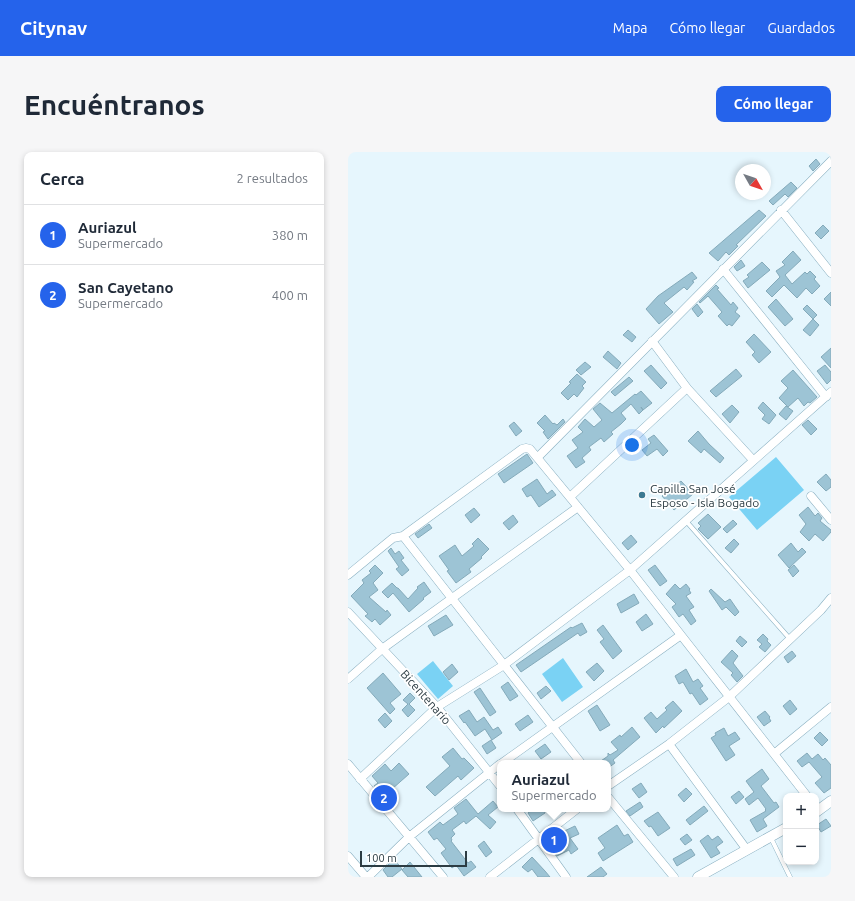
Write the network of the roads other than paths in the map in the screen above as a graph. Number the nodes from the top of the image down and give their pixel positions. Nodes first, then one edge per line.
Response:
1 (831, 161) edge
2 (781, 210) junction
3 (723, 269) junction
4 (831, 273) edge
5 (652, 341) junction
6 (687, 388) junction
7 (828, 394) edge
8 (538, 457) junction
9 (753, 460) junction
10 (811, 496) dead end
11 (570, 497) junction
12 (578, 507) junction
13 (831, 520) edge
14 (686, 521) junction
15 (403, 536) junction
16 (630, 570) junction
17 (348, 575) edge
18 (831, 598) edge
19 (451, 599) junction
20 (348, 612) edge
21 (681, 635) junction
22 (791, 639) junction
23 (382, 649) junction
24 (504, 665) junction
25 (348, 679) edge
26 (729, 697) junction
27 (437, 707) junction
28 (831, 707) edge
29 (553, 727) junction
30 (668, 744) junction
31 (774, 754) junction
32 (507, 760) edge
33 (579, 760) edge
34 (348, 764) edge
35 (497, 767) edge
36 (489, 772) junction
37 (360, 779) junction
38 (497, 782) edge
39 (611, 784) edge
40 (805, 793) edge
41 (611, 801) edge
42 (831, 801) edge
43 (819, 809) edge
44 (519, 812) edge
45 (573, 812) edge
46 (784, 829) edge
47 (770, 837) junction
48 (409, 838) junction
49 (538, 838) junction
50 (747, 850) junction
51 (348, 856) edge
52 (367, 877) edge
53 (443, 877) edge
54 (490, 877) edge
55 (566, 877) edge
56 (674, 877) edge
57 (698, 877) edge
58 (790, 877) edge

1 - 2 street
2 - 3 street
2 - 4 street
3 - 5 street
3 - 7 street
5 - 6 street
5 - 8 street
6 - 9 street
6 - 11 street
7 - 9 street
8 - 11 street
8 - 15 street
9 - 14 street
10 - 13 street
11 - 12 street
12 - 16 street
12 - 19 street
14 - 16 street
14 - 22 lane
15 - 17 street
15 - 19 street
16 - 21 street
16 - 24 street
18 - 22 street
19 - 23 street
19 - 24 street
20 - 23 street, Bicentenario
21 - 26 street
21 - 29 street
22 - 26 street
23 - 25 street
23 - 27 street, Bicentenario
24 - 27 street
24 - 29 street
26 - 30 street
26 - 31 street
27 - 36 street, Bicentenario
27 - 37 street
28 - 31 street
29 - 32 street
29 - 33 street
30 - 39 street
30 - 50 street
31 - 40 street
34 - 37 street
35 - 36 street
36 - 38 street, Bicentenario
36 - 48 street
37 - 48 street
41 - 56 street
42 - 43 street
44 - 49 street
45 - 49 street
46 - 47 street
47 - 50 street
47 - 58 lane
48 - 52 street
48 - 53 street
49 - 54 street
49 - 55 street
50 - 57 street
51 - 52 street

